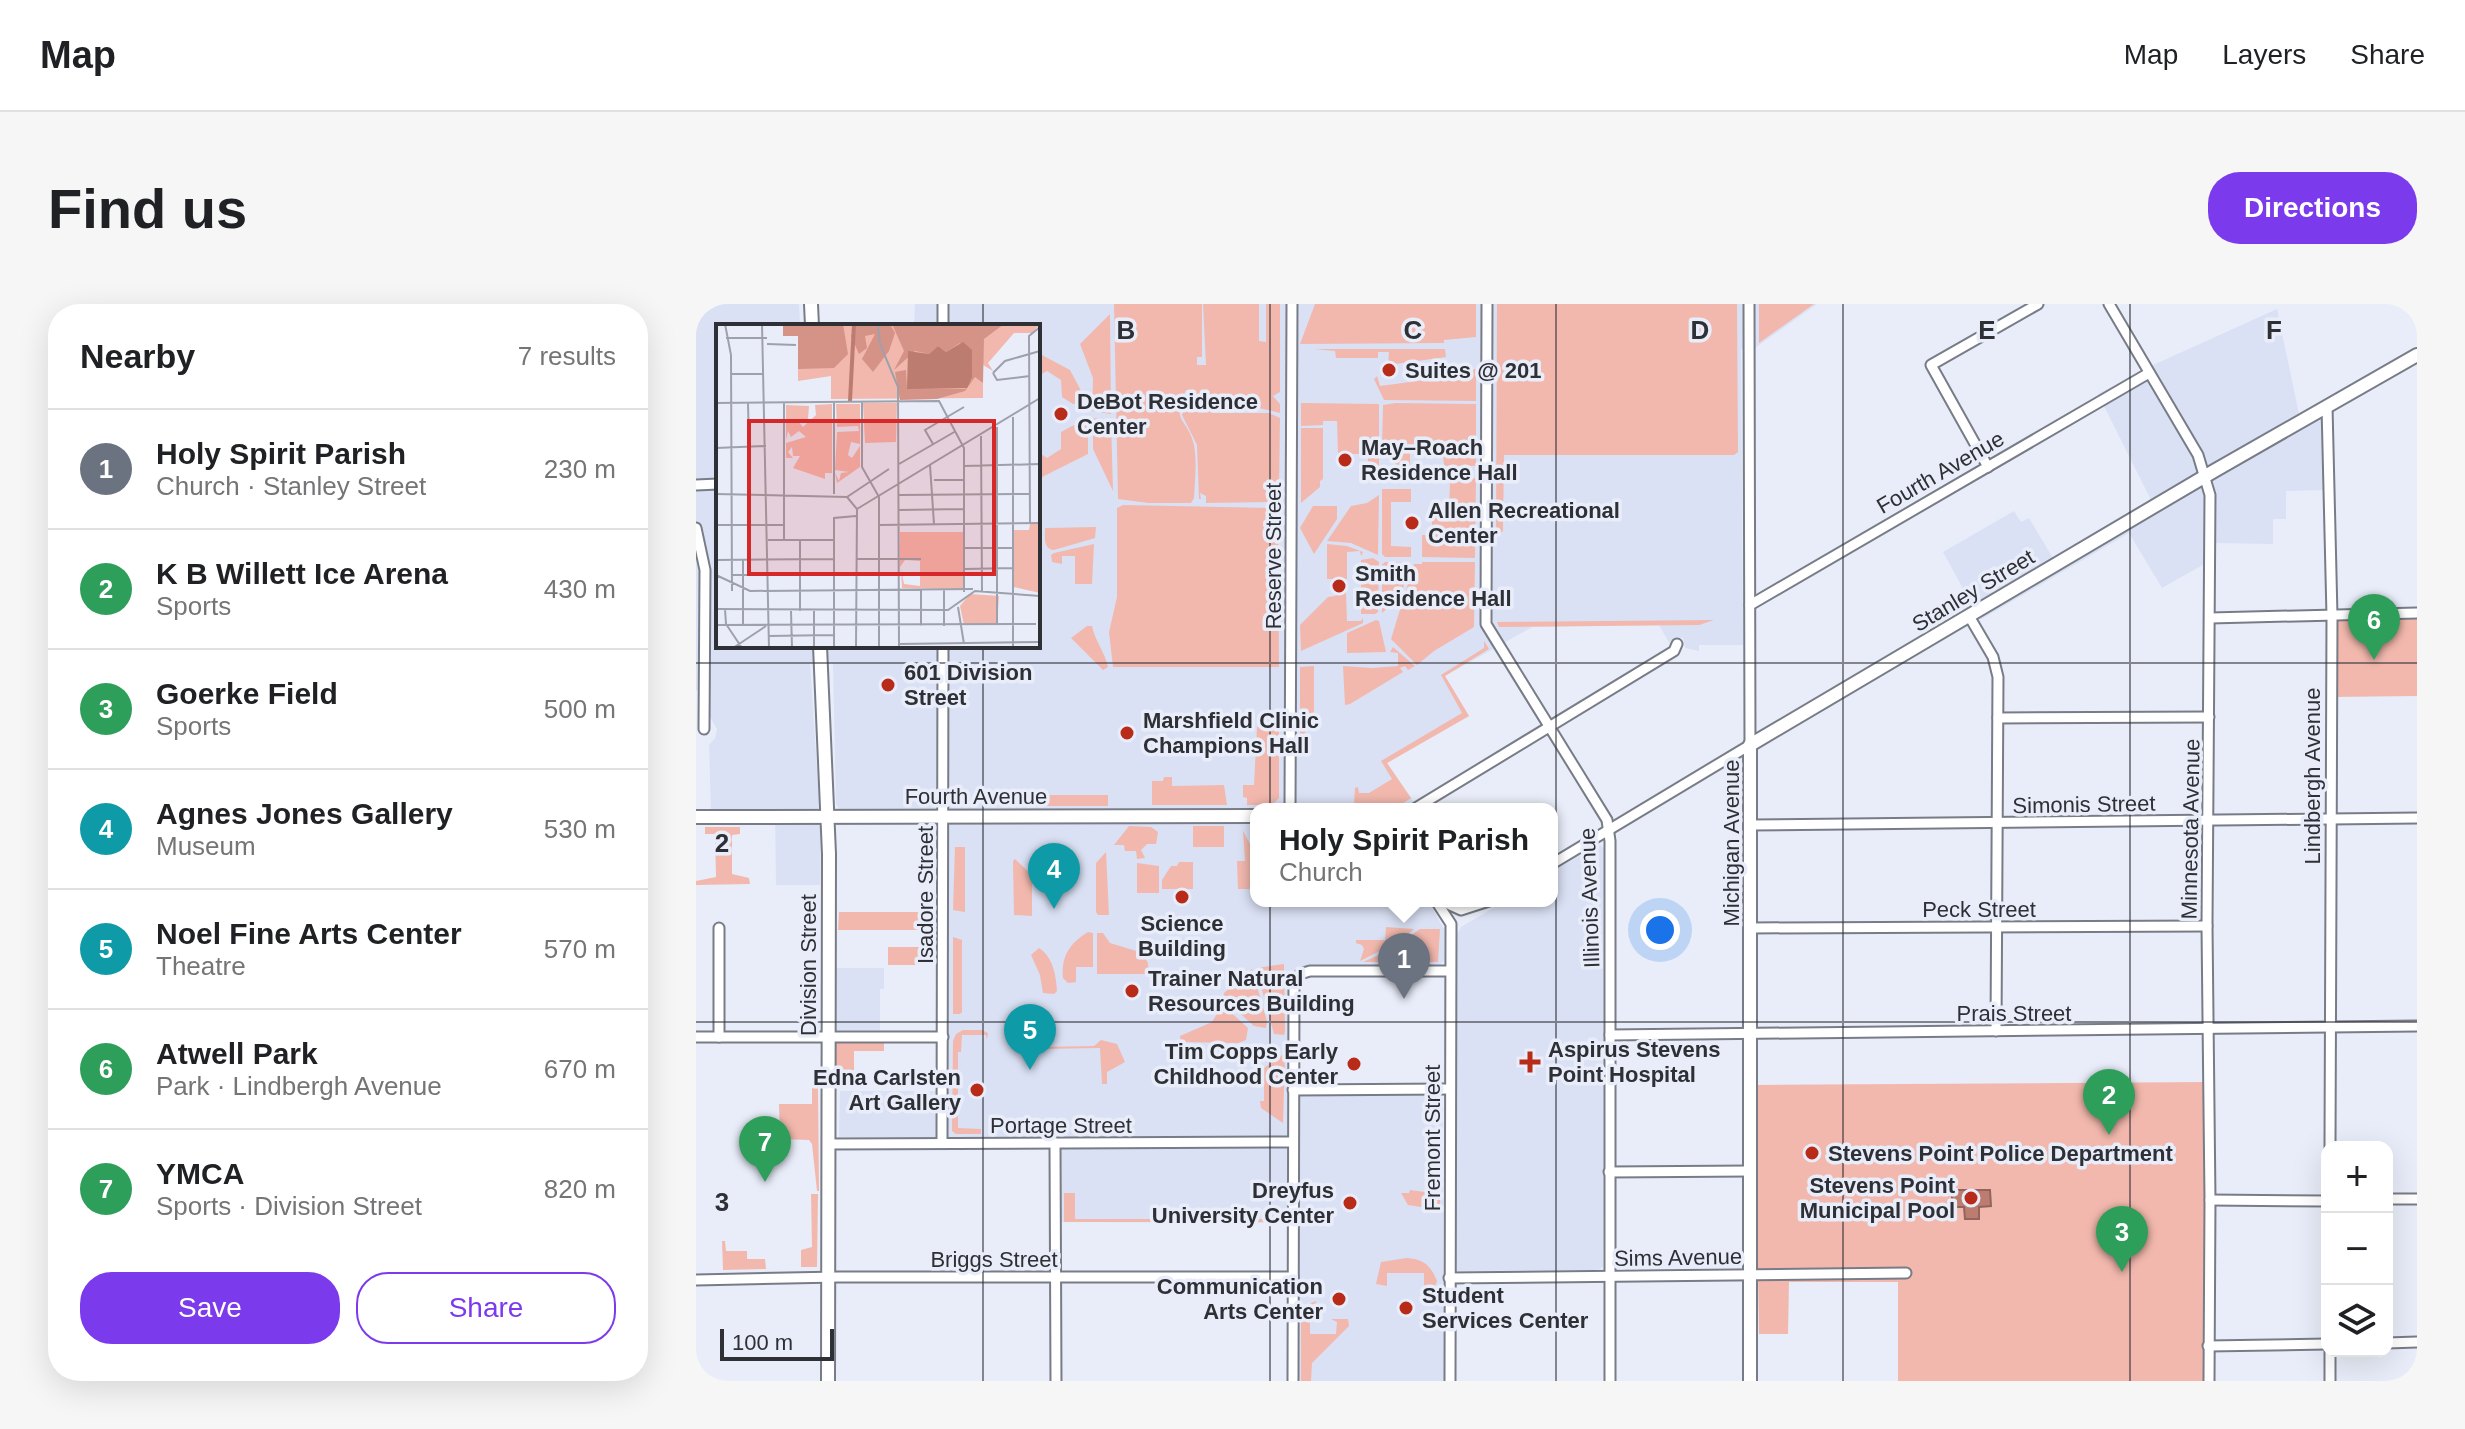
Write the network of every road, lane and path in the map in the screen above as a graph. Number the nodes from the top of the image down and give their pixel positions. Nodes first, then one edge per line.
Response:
1 (811, 304) edge
2 (1292, 304) edge
3 (1487, 304) edge
4 (1749, 304) edge
5 (2038, 304) edge
6 (2109, 304) edge
7 (812, 324) edge
8 (2417, 355) edge
9 (2149, 373) junction
10 (2327, 406) junction
11 (1988, 467) junction
12 (2206, 476) junction
13 (716, 484) edge
14 (696, 485) edge
15 (696, 528) edge
16 (1750, 605) junction
17 (2417, 613) edge
18 (1969, 616) junction
19 (2332, 616) junction
20 (2210, 618) junction
21 (1677, 644) dead end
22 (820, 648) edge
23 (943, 648) edge
24 (2209, 717) junction
25 (1998, 718) junction
26 (1549, 728) junction
27 (704, 729) dead end
28 (1750, 745) junction
29 (1290, 803) edge
30 (1424, 803) edge
31 (828, 816) junction
32 (943, 816) junction
33 (1250, 816) edge
34 (696, 817) edge
35 (2417, 818) edge
36 (2330, 819) junction
37 (2210, 820) junction
38 (1996, 823) junction
39 (1751, 825) junction
40 (1609, 830) junction
41 (1558, 860) edge
42 (1441, 907) edge
43 (1479, 907) edge
44 (1451, 924) junction
45 (2207, 926) junction
46 (1996, 927) junction
47 (719, 928) dead end
48 (1750, 928) junction
49 (1450, 971) junction
50 (2417, 1026) edge
51 (2331, 1027) junction
52 (2208, 1029) junction
53 (1996, 1031) junction
54 (1751, 1033) junction
55 (1610, 1035) junction
56 (696, 1037) edge
57 (719, 1037) junction
58 (828, 1037) junction
59 (943, 1037) junction
60 (1450, 1089) junction
61 (1293, 1090) junction
62 (2330, 1141) edge
63 (1293, 1142) junction
64 (942, 1143) junction
65 (1055, 1143) junction
66 (828, 1144) junction
67 (1750, 1171) junction
68 (1609, 1172) junction
69 (2393, 1199) edge
70 (2417, 1199) edge
71 (2210, 1200) junction
72 (2321, 1201) edge
73 (1906, 1273) dead end
74 (1750, 1274) junction
75 (1610, 1276) junction
76 (829, 1277) junction
77 (1056, 1277) junction
78 (1293, 1277) junction
79 (1449, 1278) junction
80 (696, 1280) edge
81 (2417, 1342) edge
82 (2393, 1343) edge
83 (2321, 1344) edge
84 (2208, 1346) junction
85 (2330, 1357) edge
86 (828, 1381) edge
87 (1056, 1381) edge
88 (1293, 1381) edge
89 (1450, 1381) edge
90 (1610, 1381) edge
91 (1750, 1381) edge
92 (2209, 1381) edge
93 (2330, 1381) edge

1 - 7 street
2 - 29 street, Reserve Street
3 - 26 street, Illinois Avenue
4 - 16 street, Michigan Avenue
5 - 11 street
6 - 9 street, Minnesota Avenue
8 - 10 street, Stanley Street
9 - 11 street, Fourth Avenue
9 - 12 street, Minnesota Avenue
10 - 12 street, Stanley Street
10 - 19 street, Lindbergh Avenue
11 - 16 street, Fourth Avenue
12 - 18 street, Stanley Street
12 - 20 street, Minnesota Avenue
13 - 14 street
15 - 27 street
16 - 28 street, Michigan Avenue
17 - 19 street
18 - 25 street
18 - 28 street, Stanley Street
19 - 20 street
19 - 36 street, Lindbergh Avenue
20 - 24 street, Minnesota Avenue
21 - 26 street
22 - 31 street, Division Street
23 - 32 street, Isadore Street
24 - 25 street
24 - 37 street, Minnesota Avenue
25 - 38 street
26 - 30 street
26 - 40 street, Illinois Avenue
28 - 39 street, Michigan Avenue
28 - 40 street, Stanley Street
31 - 32 street, Fourth Avenue
31 - 34 street, Fourth Avenue
31 - 58 street, Division Street
32 - 33 street, Fourth Avenue
32 - 59 street, Isadore Street
35 - 36 street, Simonis Street
36 - 37 street, Simonis Street
36 - 51 street, Lindbergh Avenue
37 - 38 street, Simonis Street
37 - 45 street, Minnesota Avenue
38 - 39 street, Simonis Street
38 - 46 street
39 - 48 street, Michigan Avenue
40 - 41 street, Stanley Street
40 - 55 street, Illinois Avenue
42 - 44 street
43 - 44 street
44 - 49 street, Fremont Street
45 - 46 street, Peck Street
45 - 52 street, Minnesota Avenue
46 - 48 street, Peck Street
46 - 53 street
47 - 57 street
48 - 54 street, Michigan Avenue
49 - 60 street, Fremont Street
49 - 61 street
50 - 51 street, Prais Street
51 - 52 street, Prais Street
51 - 62 street, Lindbergh Avenue
52 - 53 street, Prais Street
52 - 71 street, Minnesota Avenue
53 - 54 street, Prais Street
54 - 55 street, Prais Street
54 - 67 street, Michigan Avenue
55 - 68 street, Illinois Avenue
56 - 57 street
57 - 58 street
58 - 59 street
58 - 66 street, Division Street
59 - 64 street, Isadore Street
60 - 61 street
60 - 79 street, Fremont Street
61 - 63 street
63 - 65 street, Portage Street
63 - 78 street
64 - 65 street, Portage Street
64 - 66 street, Portage Street
65 - 77 street
66 - 76 street, Division Street
67 - 68 street
67 - 74 street, Michigan Avenue
68 - 75 street, Illinois Avenue
69 - 70 street
71 - 72 street
71 - 84 street, Minnesota Avenue
73 - 74 street, Sims Avenue
74 - 75 street, Sims Avenue
74 - 91 street, Michigan Avenue
75 - 79 street, Sims Avenue
75 - 90 street, Illinois Avenue
76 - 77 street, Briggs Street
76 - 80 street, Briggs Street
76 - 86 street, Division Street
77 - 78 street, Briggs Street
77 - 87 street
78 - 88 street
79 - 89 street, Fremont Street
81 - 82 street
83 - 84 street
84 - 92 street, Minnesota Avenue
85 - 93 street

